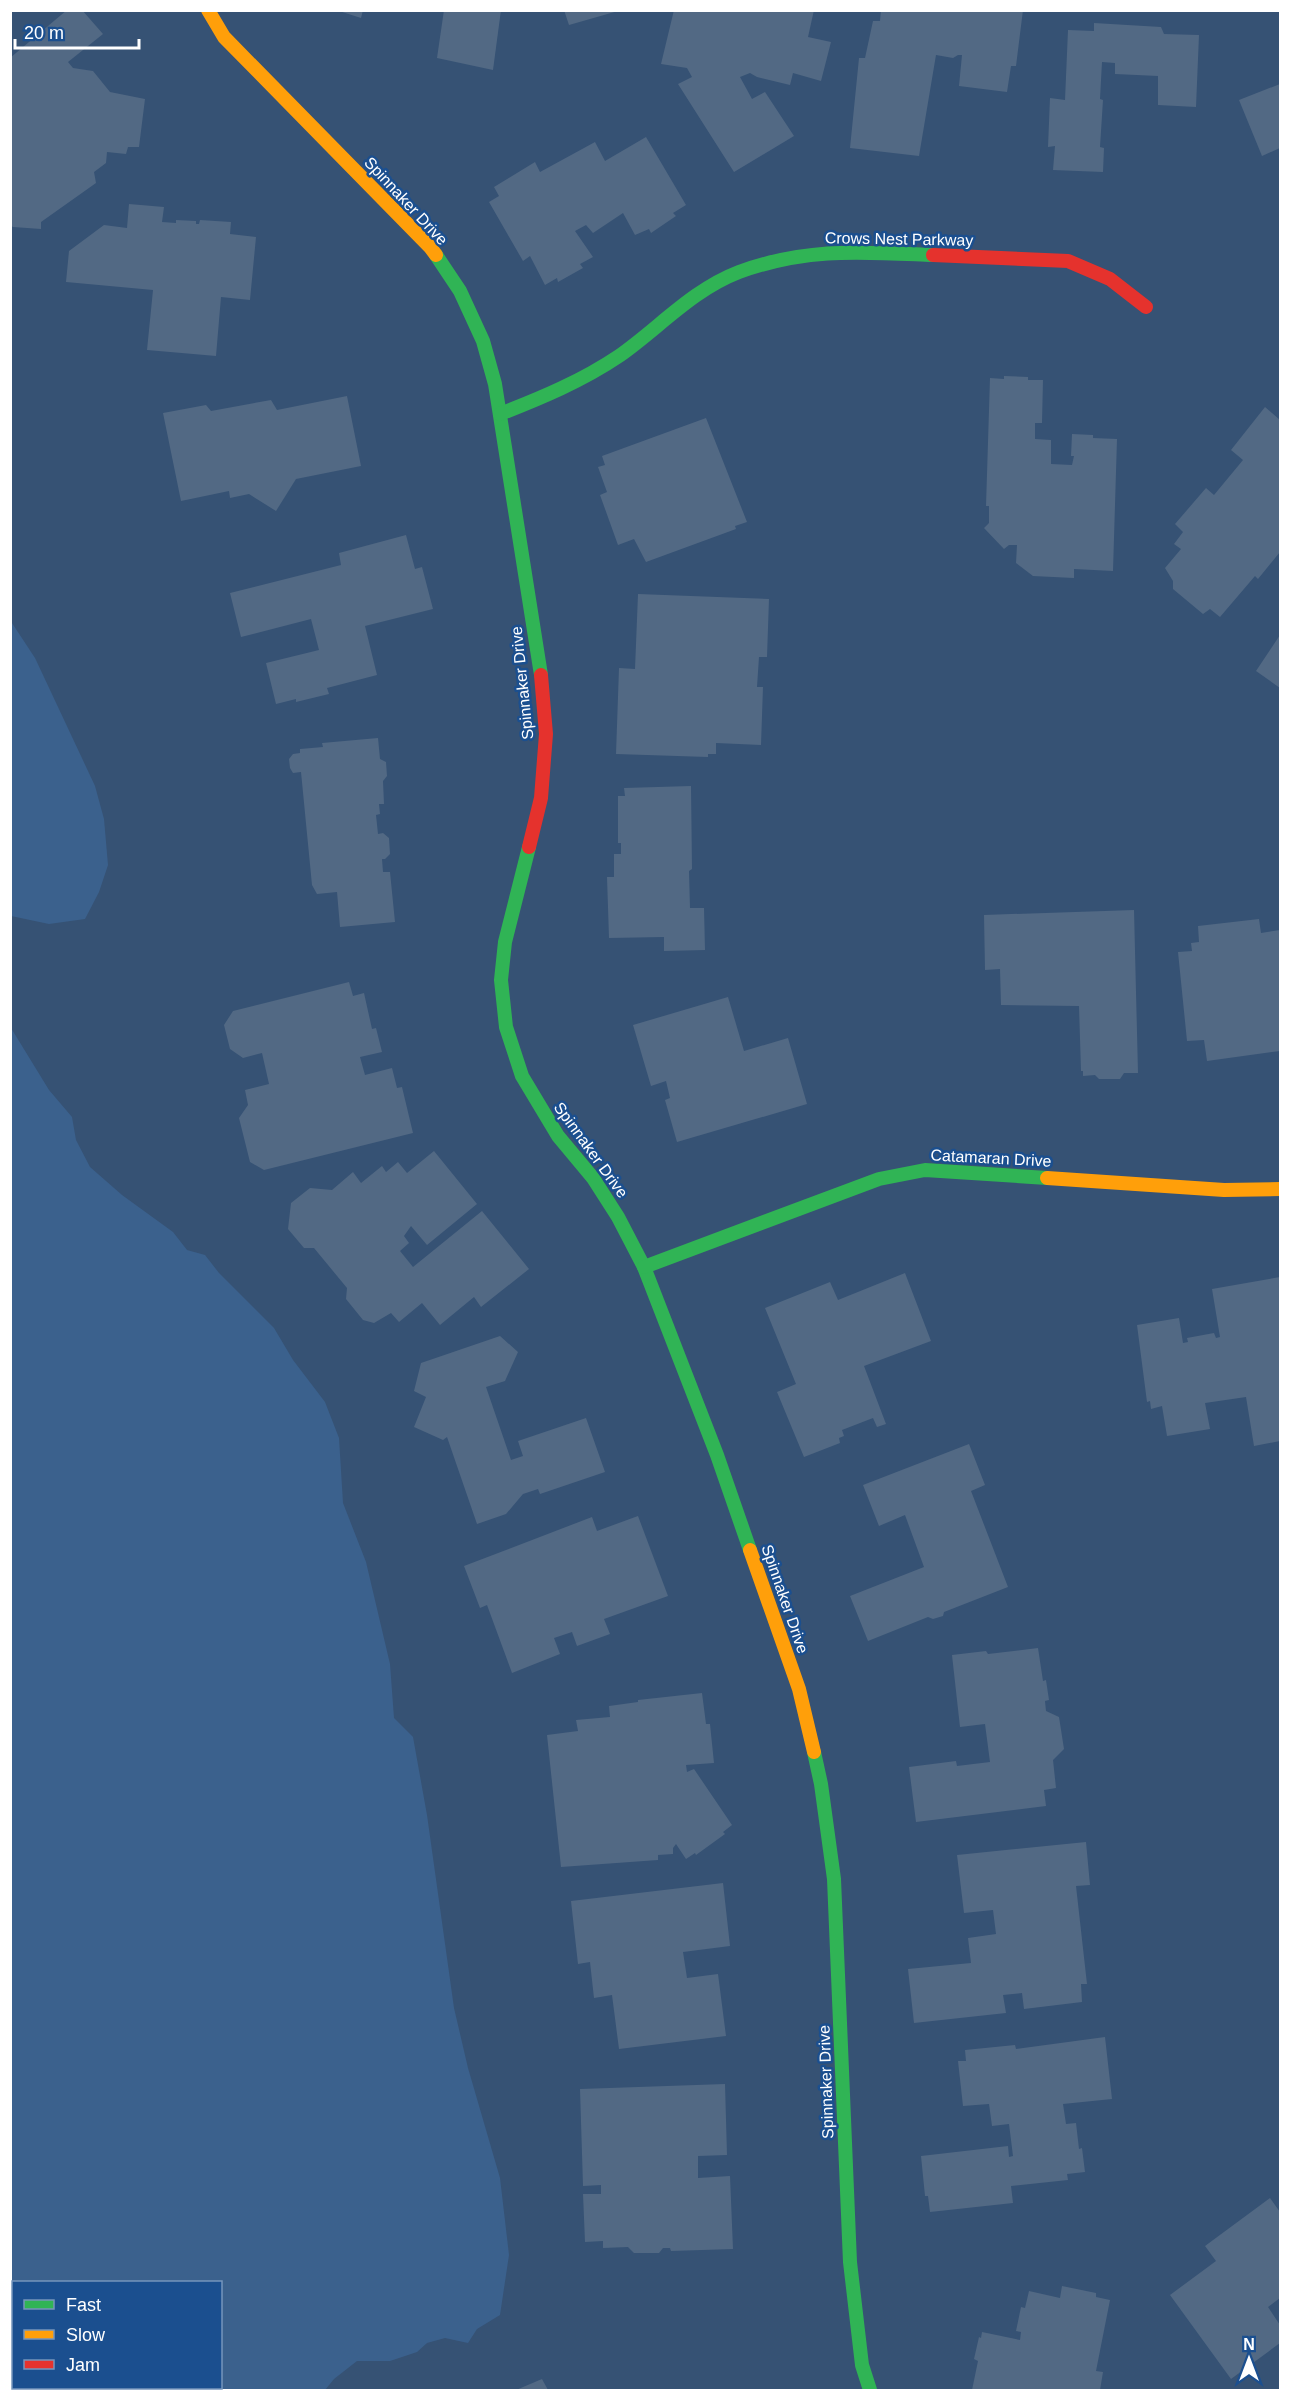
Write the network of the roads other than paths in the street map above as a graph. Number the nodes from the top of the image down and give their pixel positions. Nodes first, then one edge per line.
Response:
1 (208, 10) edge
2 (1146, 307) dead end
3 (500, 414) junction
4 (1281, 1189) edge
5 (644, 1266) junction
6 (870, 2391) edge

1 - 3 street, Spinnaker Drive
2 - 3 street, Crows Nest Parkway
3 - 5 street, Spinnaker Drive
4 - 5 street, Catamaran Drive
5 - 6 street, Spinnaker Drive

